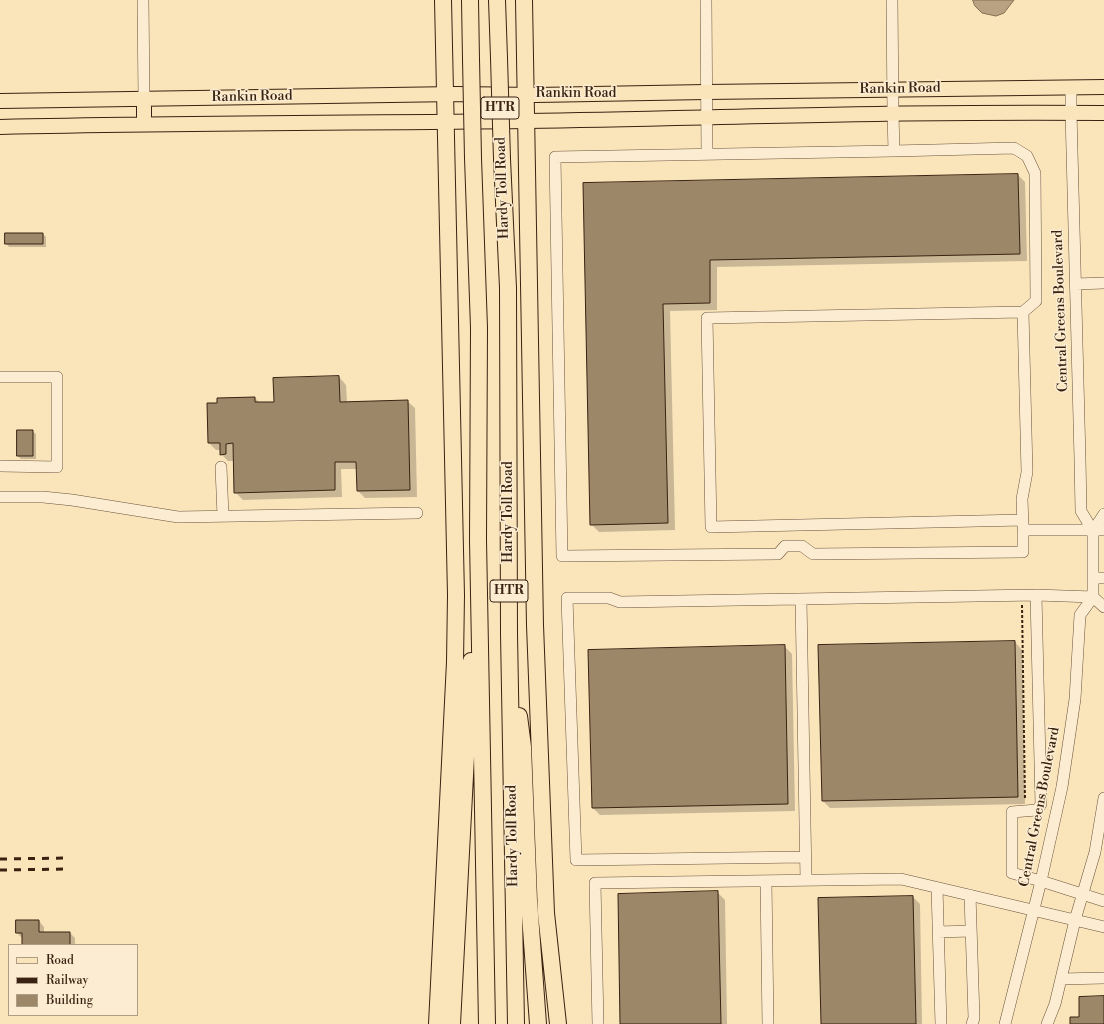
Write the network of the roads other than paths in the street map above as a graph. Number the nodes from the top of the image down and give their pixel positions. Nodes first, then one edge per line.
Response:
1 (143, 0) edge
2 (443, 0) edge
3 (470, 0) edge
4 (497, 0) edge
5 (524, 0) edge
6 (706, 0) edge
7 (892, 0) edge
8 (1104, 87) edge
9 (1071, 88) junction
10 (893, 89) junction
11 (706, 92) junction
12 (445, 94) junction
13 (526, 95) junction
14 (144, 99) junction
15 (0, 101) edge
16 (1071, 112) junction
17 (1104, 113) edge
18 (893, 114) junction
19 (706, 116) junction
20 (446, 121) junction
21 (526, 121) junction
22 (144, 123) junction
23 (0, 126) edge
24 (894, 151) junction
25 (708, 154) junction
26 (1104, 283) edge
27 (1076, 284) junction
28 (1023, 312) junction
29 (0, 377) edge
30 (0, 466) edge
31 (220, 467) dead end
32 (0, 497) edge
33 (417, 513) dead end
34 (1104, 514) edge
35 (223, 516) junction
36 (1023, 525) junction
37 (1093, 530) junction
38 (1104, 530) edge
39 (478, 540) junction
40 (1099, 578) edge
41 (1036, 595) junction
42 (1094, 597) junction
43 (801, 599) junction
44 (1104, 607) edge
45 (509, 634) junction
46 (1104, 798) edge
47 (806, 857) junction
48 (806, 880) junction
49 (766, 881) junction
50 (1041, 881) junction
51 (938, 888) junction
52 (1083, 894) junction
53 (970, 895) junction
54 (1104, 901) edge
55 (1034, 910) junction
56 (1075, 920) junction
57 (1104, 927) edge
58 (971, 931) junction
59 (938, 932) junction
60 (1104, 978) edge
61 (1061, 979) junction
62 (437, 1024) edge
63 (452, 1024) edge
64 (487, 1024) edge
65 (516, 1024) edge
66 (538, 1024) edge
67 (558, 1024) edge
68 (598, 1024) edge
69 (768, 1024) edge
70 (940, 1024) edge
71 (972, 1024) edge
72 (1005, 1024) edge
73 (1047, 1024) edge

1 - 14 street
2 - 12 highway
3 - 39 highway, Hardy Toll Road / HTR, bridge
4 - 45 highway, Hardy Toll Road / HTR, bridge
5 - 13 highway
6 - 11 street
7 - 10 street
8 - 9 main road, Rankin Road
9 - 10 main road, Rankin Road
9 - 16 street, Central Greens Boulevard
10 - 11 main road, Rankin Road
10 - 18 street
11 - 13 main road, Rankin Road
11 - 19 street
12 - 13 main road, Rankin Road
12 - 14 main road, Rankin Road
12 - 20 highway
13 - 21 highway
14 - 15 main road, Rankin Road
14 - 22 main road
16 - 17 main road, Rankin Road
16 - 18 main road, Rankin Road
16 - 27 street, Central Greens Boulevard
18 - 19 main road, Rankin Road
18 - 24 street
19 - 21 main road, Rankin Road
19 - 25 street
20 - 21 main road, Rankin Road
20 - 22 main road, Rankin Road
20 - 62 highway
21 - 67 highway
22 - 23 main road, Rankin Road
24 - 25 street
24 - 28 street
25 - 36 street
26 - 27 street
27 - 37 street, Central Greens Boulevard
28 - 36 street
28 - 36 street
29 - 30 street
31 - 35 street
32 - 35 street
33 - 35 street
34 - 37 street
36 - 37 street
37 - 38 street
37 - 40 street
39 - 63 highway
39 - 64 highway, Hardy Toll Road / HTR
40 - 42 street
41 - 42 street
41 - 43 street
41 - 50 street
42 - 44 street
42 - 50 street, Central Greens Boulevard
43 - 47 street
43 - 47 street
45 - 65 highway, Hardy Toll Road / HTR
45 - 66 highway
46 - 52 street
47 - 48 street
48 - 49 street
48 - 51 street
49 - 68 street
49 - 69 street
50 - 52 street
50 - 55 street, Central Greens Boulevard
51 - 53 street
51 - 59 street
52 - 54 street
52 - 56 street
53 - 55 street
53 - 58 street
55 - 56 street
55 - 72 street, Central Greens Boulevard
56 - 57 street
56 - 61 street
58 - 59 street
58 - 71 street
59 - 70 street
60 - 61 street
61 - 73 street

